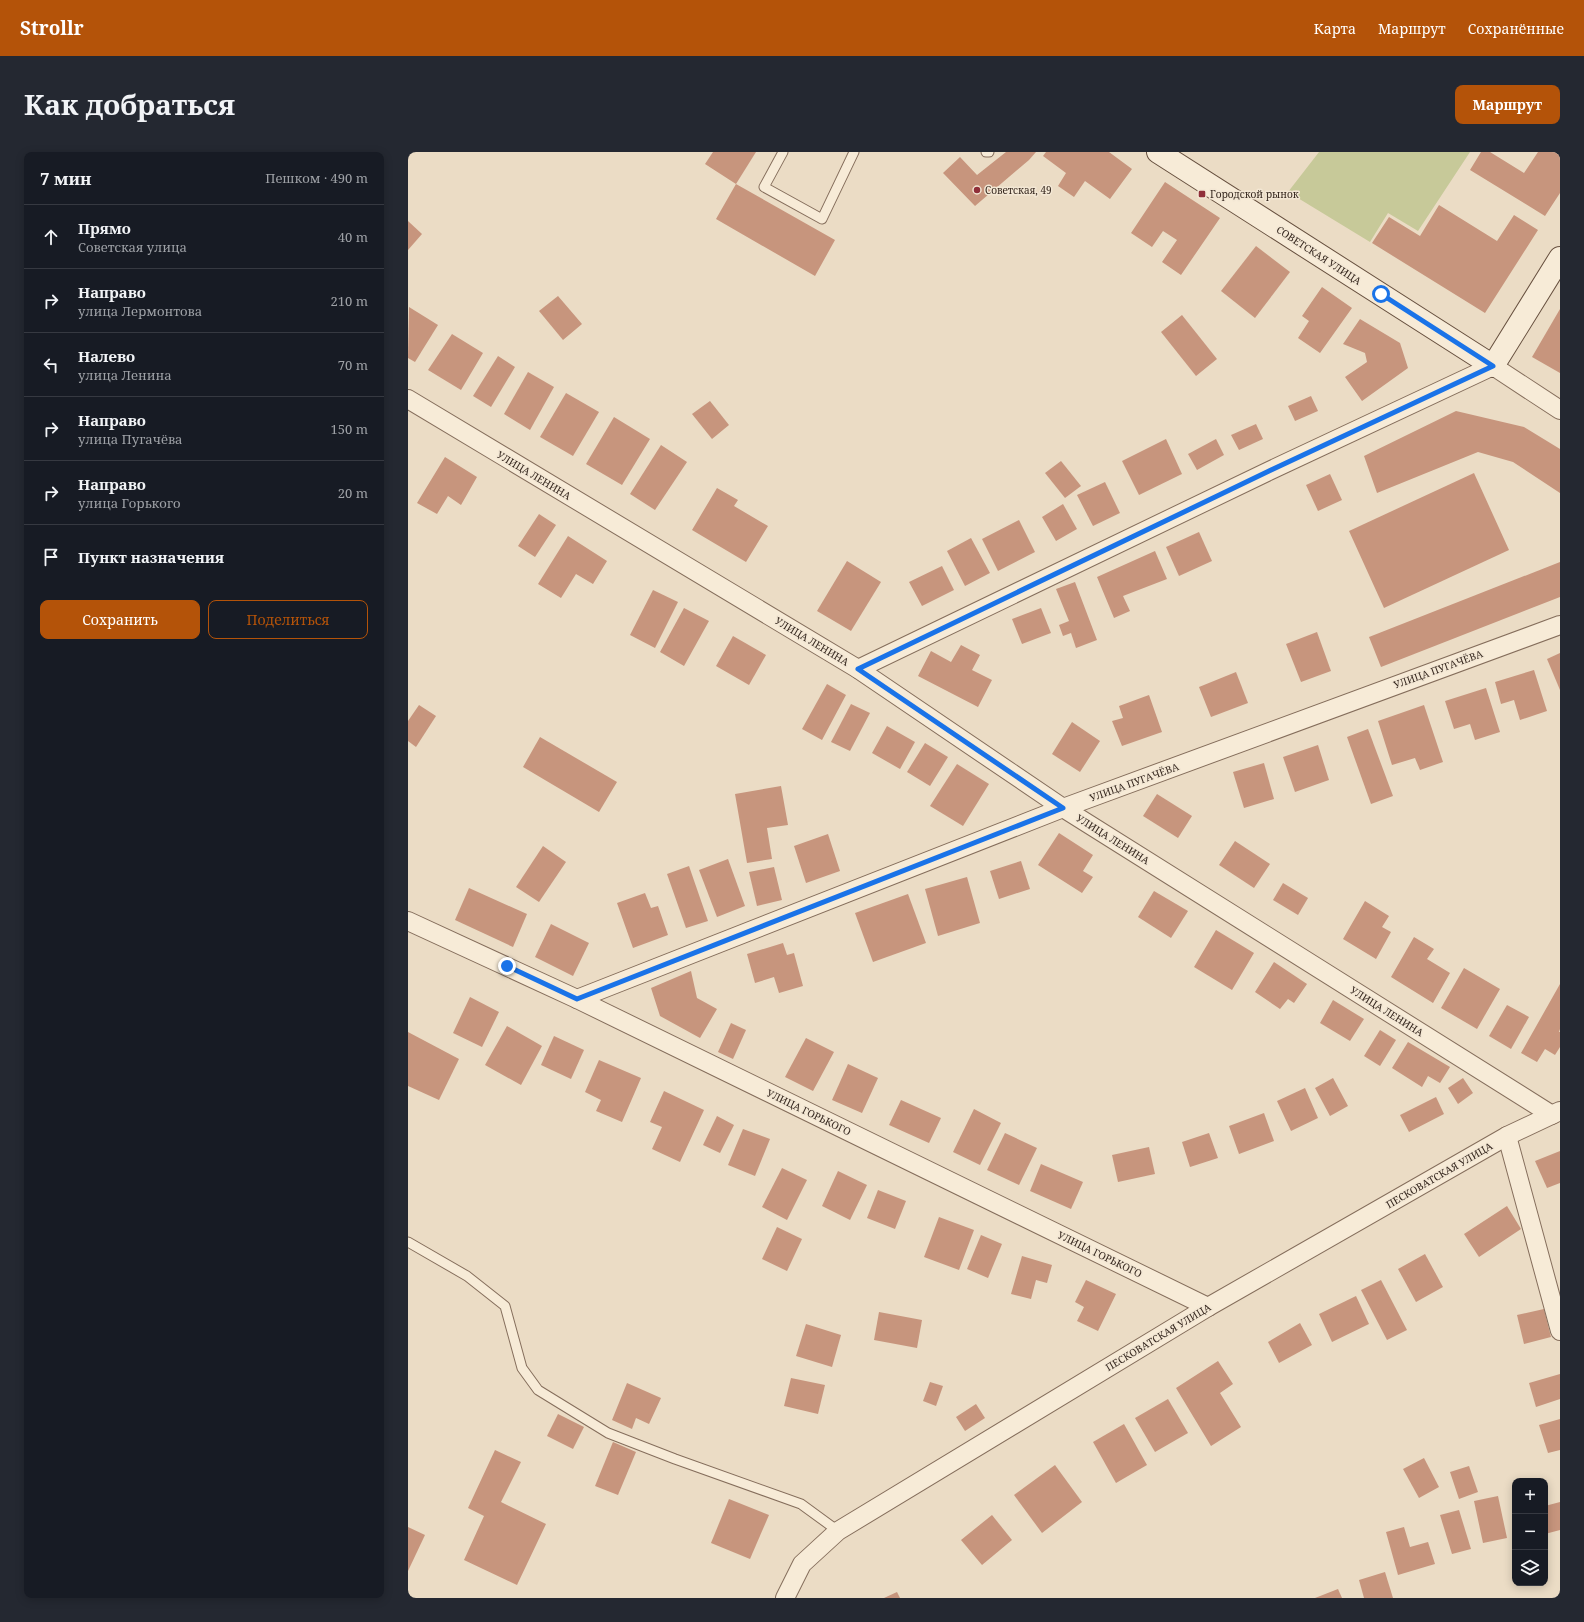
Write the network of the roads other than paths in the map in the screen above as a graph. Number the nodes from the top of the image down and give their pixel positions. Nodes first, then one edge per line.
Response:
1 (783, 152) edge
2 (854, 152) edge
3 (1158, 152) edge
4 (1560, 258) edge
5 (1493, 366) junction
6 (408, 399) edge
7 (1560, 410) edge
8 (1560, 625) edge
9 (858, 669) junction
10 (1063, 808) junction
11 (408, 921) edge
12 (577, 999) junction
13 (1556, 1113) edge
14 (1507, 1136) junction
15 (408, 1242) edge
16 (1208, 1307) junction
17 (1560, 1330) edge
18 (838, 1531) junction
19 (785, 1598) edge

1 - 2 lane
3 - 5 main road, СОВЕТСКАЯ УЛИЦА
4 - 5 main road
5 - 7 street, СОВЕТСКАЯ УЛИЦА
5 - 9 street
6 - 9 street, УЛИЦА ЛЕНИНА
8 - 10 street, УЛИЦА ПУГАЧЁВА
9 - 10 street, УЛИЦА ЛЕНИНА
10 - 12 street, УЛИЦА ПУГАЧЁВА
10 - 13 street, УЛИЦА ЛЕНИНА
11 - 12 street, УЛИЦА ГОРЬКОГО
12 - 16 street, УЛИЦА ГОРЬКОГО
13 - 14 street, ПЕСКОВАТСКАЯ УЛИЦА
14 - 16 street, ПЕСКОВАТСКАЯ УЛИЦА
14 - 17 street
15 - 18 lane
16 - 18 street, ПЕСКОВАТСКАЯ УЛИЦА
18 - 19 street, ПЕСКОВАТСКАЯ УЛИЦА

